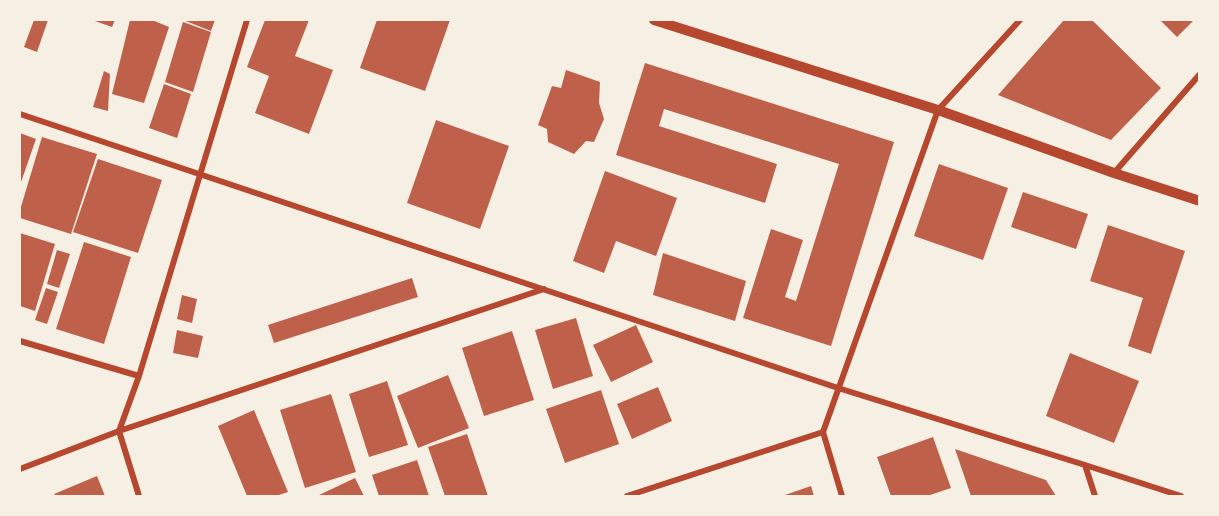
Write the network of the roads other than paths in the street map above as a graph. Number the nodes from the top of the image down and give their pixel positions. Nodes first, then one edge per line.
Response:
1 (247, 20) edge
2 (654, 20) edge
3 (1020, 20) edge
4 (1200, 74) edge
5 (938, 110) junction
6 (20, 114) edge
7 (1114, 173) junction
8 (200, 174) junction
9 (1200, 201) edge
10 (545, 289) junction
11 (20, 340) edge
12 (138, 376) junction
13 (838, 388) junction
14 (118, 431) junction
15 (823, 432) junction
16 (1085, 465) junction
17 (20, 469) edge
18 (139, 496) edge
19 (627, 496) edge
20 (842, 496) edge
21 (1095, 496) edge
22 (1181, 496) edge

1 - 8 street
2 - 5 street
3 - 5 street
4 - 7 street
5 - 7 street
5 - 13 street
6 - 8 street
7 - 9 street
8 - 10 street
8 - 12 street
10 - 13 street
10 - 14 street
11 - 12 street
12 - 14 street
13 - 15 street
13 - 16 street
14 - 17 street
14 - 18 street
15 - 19 street
15 - 20 street
16 - 21 street
16 - 22 street

